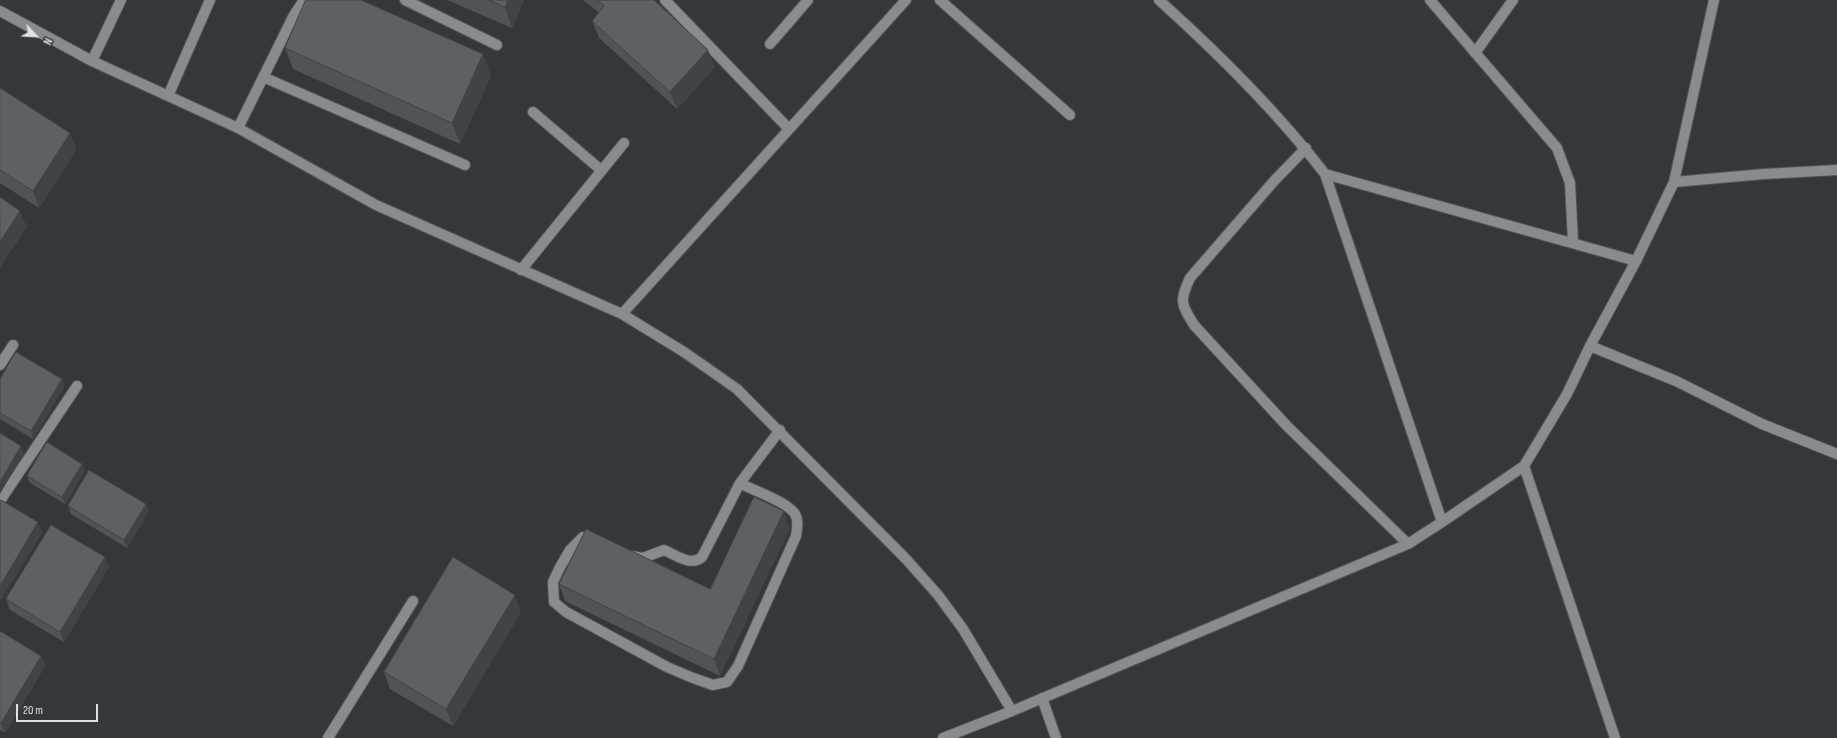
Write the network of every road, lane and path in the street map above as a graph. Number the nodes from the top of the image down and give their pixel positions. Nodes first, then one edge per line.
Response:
1 (121, 0) edge
2 (210, 0) edge
3 (304, 0) edge
4 (404, 0) edge
5 (665, 0) edge
6 (808, 0) edge
7 (906, 0) edge
8 (940, 0) edge
9 (1159, 0) edge
10 (1430, 0) edge
11 (1513, 0) edge
12 (1714, 0) edge
13 (0, 12) edge
14 (770, 44) dead end
15 (497, 45) dead end
16 (1475, 53) junction
17 (92, 61) junction
18 (263, 77) junction
19 (168, 96) junction
20 (533, 112) dead end
21 (1070, 115) dead end
22 (238, 128) junction
23 (789, 129) junction
24 (624, 143) dead end
25 (1306, 148) junction
26 (464, 165) dead end
27 (601, 170) junction
28 (1837, 170) edge
29 (1325, 174) junction
30 (1674, 182) junction
31 (1573, 242) junction
32 (1636, 261) junction
33 (521, 270) junction
34 (622, 314) junction
35 (13, 345) dead end
36 (1590, 346) junction
37 (0, 365) edge
38 (77, 386) dead end
39 (780, 430) junction
40 (1837, 454) edge
41 (1524, 466) junction
42 (740, 484) junction
43 (0, 501) edge
44 (1442, 522) junction
45 (602, 544) edge
46 (1408, 544) junction
47 (623, 553) edge
48 (413, 601) dead end
49 (1042, 698) junction
50 (1012, 711) junction
51 (328, 738) edge
52 (943, 738) edge
53 (1056, 738) edge
54 (1615, 738) edge

1 - 17 street
2 - 19 street
3 - 18 street
4 - 15 street
5 - 23 street
6 - 14 street
7 - 23 street
8 - 21 street
9 - 25 street
10 - 16 street
11 - 16 street
12 - 30 street
13 - 17 street
16 - 31 street
17 - 19 street
18 - 22 street
18 - 26 street
19 - 22 street
20 - 27 street
22 - 33 street
23 - 34 street
24 - 27 street
25 - 29 street
25 - 46 street
27 - 33 street
28 - 30 street
29 - 31 street
29 - 44 street
30 - 32 street
31 - 32 street
32 - 36 street
33 - 34 street
34 - 39 street
35 - 37 street
36 - 40 street
36 - 41 street
38 - 43 street
39 - 42 street
39 - 50 street
41 - 44 street
41 - 54 street
42 - 45 street
42 - 47 street
44 - 46 street
46 - 49 street
48 - 51 street
49 - 50 street
49 - 53 street
50 - 52 street

